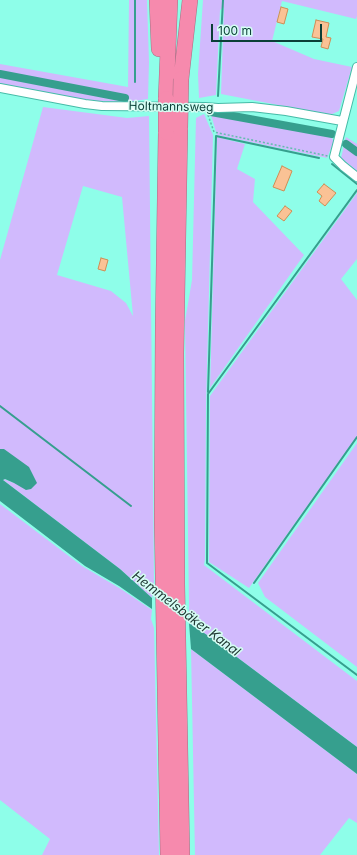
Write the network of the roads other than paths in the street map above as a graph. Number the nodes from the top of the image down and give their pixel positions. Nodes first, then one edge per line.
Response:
1 (157, 0) edge
2 (170, 0) edge
3 (183, 0) edge
4 (190, 0) edge
5 (357, 67) edge
6 (181, 79) junction
7 (0, 88) edge
8 (163, 99) junction
9 (342, 121) junction
10 (357, 177) edge
11 (168, 855) edge
12 (182, 855) edge

1 - 8 highway
2 - 8 highway
3 - 6 highway
4 - 6 highway
5 - 9 street
6 - 12 highway, bridge
7 - 9 street, Holtmannsweg
8 - 11 highway, bridge
9 - 10 street

